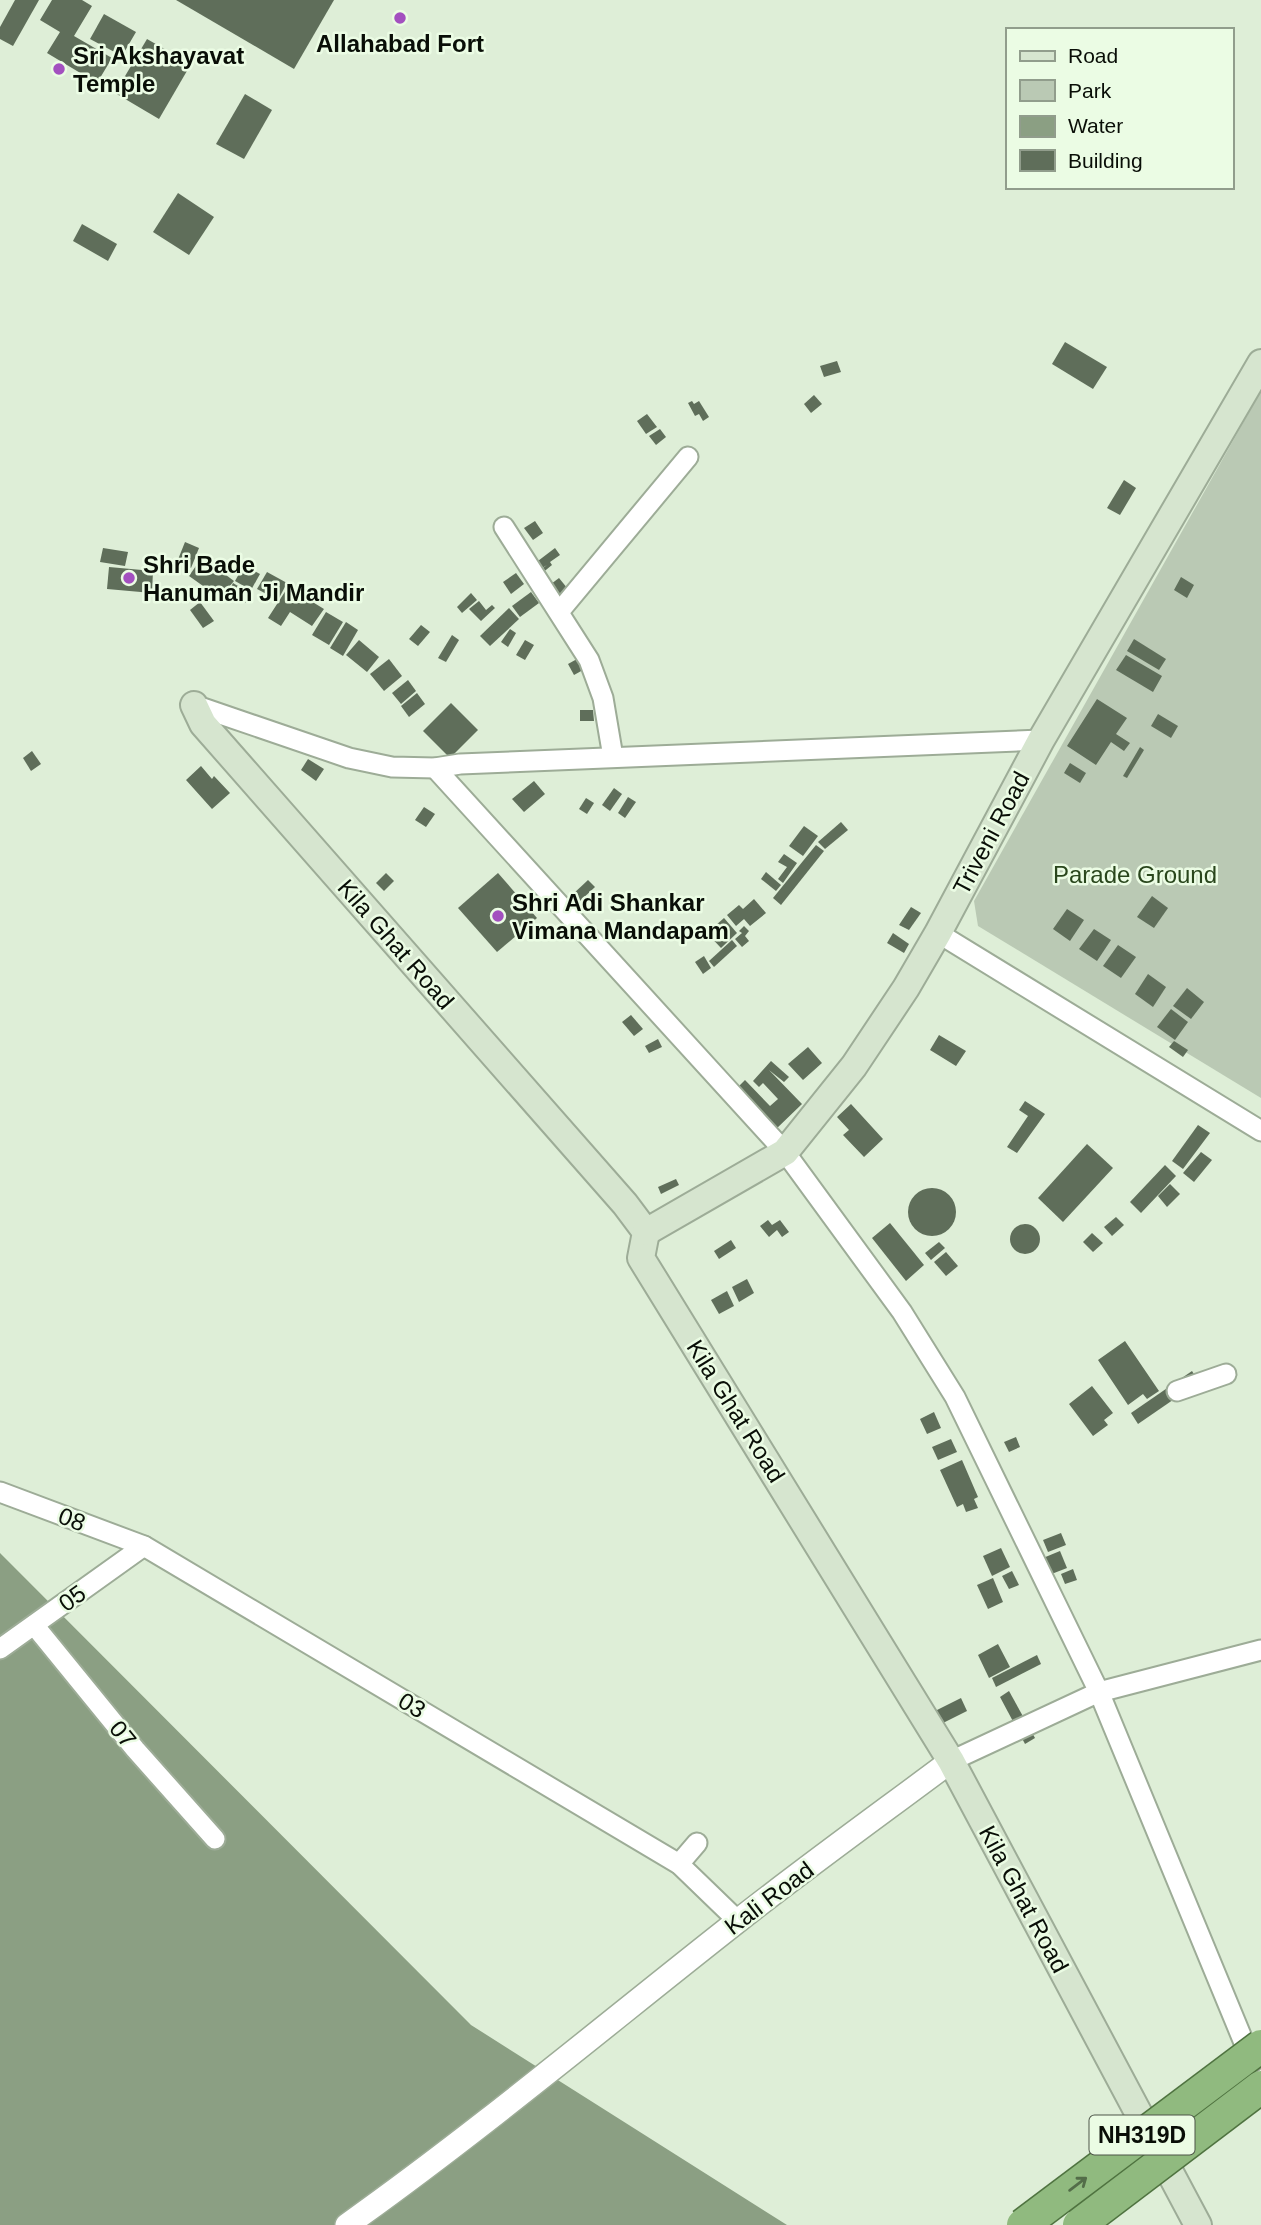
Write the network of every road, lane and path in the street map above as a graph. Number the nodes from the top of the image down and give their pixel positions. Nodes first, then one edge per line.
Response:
1 (1261, 363) edge
2 (688, 457) dead end
3 (504, 527) dead end
4 (559, 612) junction
5 (194, 705) joint
6 (1041, 740) junction
7 (613, 757) junction
8 (435, 768) junction
9 (938, 933) junction
10 (1261, 1131) edge
11 (785, 1152) junction
12 (646, 1232) junction
13 (1226, 1374) dead end
14 (1177, 1391) dead end
15 (0, 1492) edge
16 (144, 1546) junction
17 (34, 1625) junction
18 (0, 1649) edge
19 (1261, 1650) edge
20 (1099, 1692) junction
21 (951, 1761) junction
22 (215, 1839) dead end
23 (697, 1843) dead end
24 (680, 1864) junction
25 (738, 1921) junction
26 (1261, 2046) edge
27 (1261, 2085) edge
28 (1182, 2195) junction
29 (347, 2225) edge
30 (1023, 2225) edge
31 (1079, 2225) edge
32 (1198, 2225) edge
33 (1214, 2225) edge

1 - 6 main road, Triveni Road
2 - 4 street
3 - 4 street
4 - 7 street
5 - 8 street
5 - 12 main road, Kila Ghat Road
6 - 7 street
6 - 9 main road, Triveni Road
7 - 8 street
8 - 11 street
9 - 10 street
9 - 11 main road, Triveni Road
11 - 12 main road, Triveni Road
11 - 20 street
12 - 21 main road, Kila Ghat Road
13 - 14 street
15 - 16 street, 08
16 - 17 street, 05
16 - 24 street, 03
17 - 18 street, 05
17 - 22 street, 07
19 - 20 street
20 - 21 street
20 - 27 street
21 - 25 street, Kali Road
21 - 28 main road, Kila Ghat Road
23 - 24 street
24 - 25 street, 03
25 - 29 street, Kali Road
30 -> 26 highway, NH319D, bridge
27 - 31 highway, NH319D, bridge
28 - 32 main road, Kila Ghat Road
28 - 33 street

